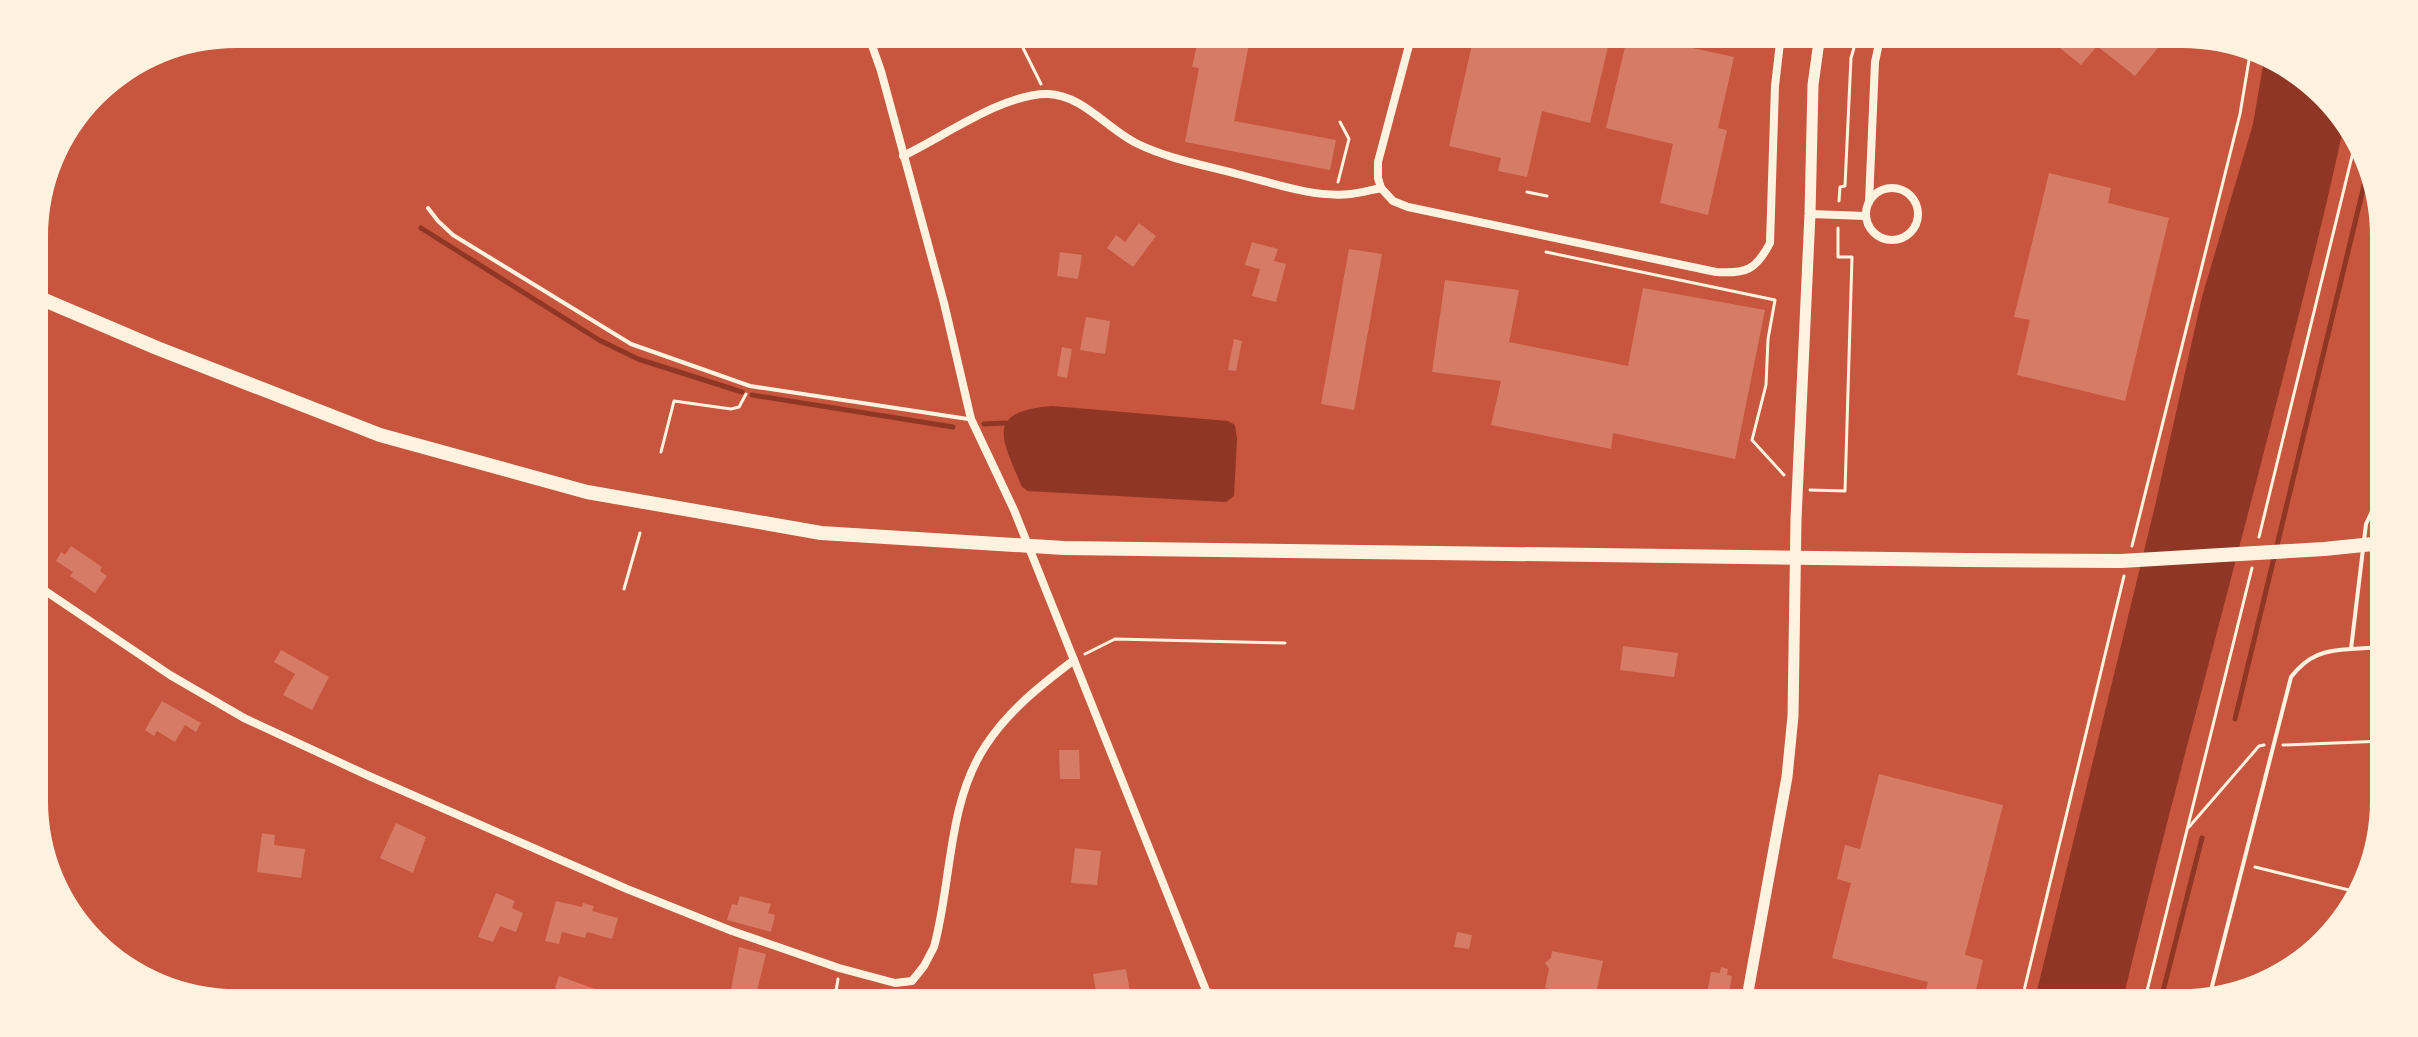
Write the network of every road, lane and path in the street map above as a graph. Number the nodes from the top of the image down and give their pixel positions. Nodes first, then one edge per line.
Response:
1 (873, 48) edge
2 (1023, 48) edge
3 (1408, 48) edge
4 (1779, 48) edge
5 (1818, 48) edge
6 (1854, 48) edge
7 (1878, 48) edge
8 (2249, 60) edge
9 (1047, 94) junction
10 (1340, 122) dead end
11 (903, 156) junction
12 (2352, 156) edge
13 (1381, 188) junction
14 (1527, 192) dead end
15 (1335, 193) junction
16 (1547, 196) dead end
17 (1869, 202) junction
18 (428, 208) dead end
19 (1810, 214) junction
20 (1837, 215) junction
21 (1866, 216) junction
22 (1546, 252) dead end
23 (48, 302) edge
24 (750, 386) junction
25 (971, 419) junction
26 (661, 452) dead end
27 (1797, 489) junction
28 (2370, 516) edge
29 (640, 533) dead end
30 (2259, 540) dead end
31 (2370, 544) edge
32 (2132, 547) dead end
33 (2255, 555) dead end
34 (2123, 567) junction
35 (624, 589) dead end
36 (48, 593) edge
37 (1285, 643) dead end
38 (2370, 648) edge
39 (2351, 649) junction
40 (1074, 660) junction
41 (2243, 864) junction
42 (2348, 890) edge
43 (839, 968) junction
44 (2212, 986) edge
45 (836, 989) edge
46 (1205, 989) edge
47 (1748, 989) edge
48 (2024, 989) edge
49 (2147, 989) edge

1 - 11 street
2 - 9 path
3 - 13 street
4 - 13 street
5 - 19 street
6 - 20 path
7 - 17 street
8 - 32 path
9 - 11 street
9 - 15 street
10 - 15 path
11 - 25 street
12 - 30 path
13 - 15 street
14 - 16 path
17 - 21 street
17 - 21 street
18 - 24 lane
19 - 20 street
19 - 27 street
20 - 21 street
20 - 27 path
22 - 27 path
23 - 34 highway
24 - 25 lane
24 - 26 path
25 - 40 street
27 - 47 street
28 - 39 lane
29 - 35 path
31 - 34 highway
33 - 49 path
34 - 48 path
36 - 43 street
37 - 40 path
38 - 39 lane
39 - 41 lane
40 - 43 street
40 - 46 street
41 - 42 path
41 - 44 lane
43 - 45 path

